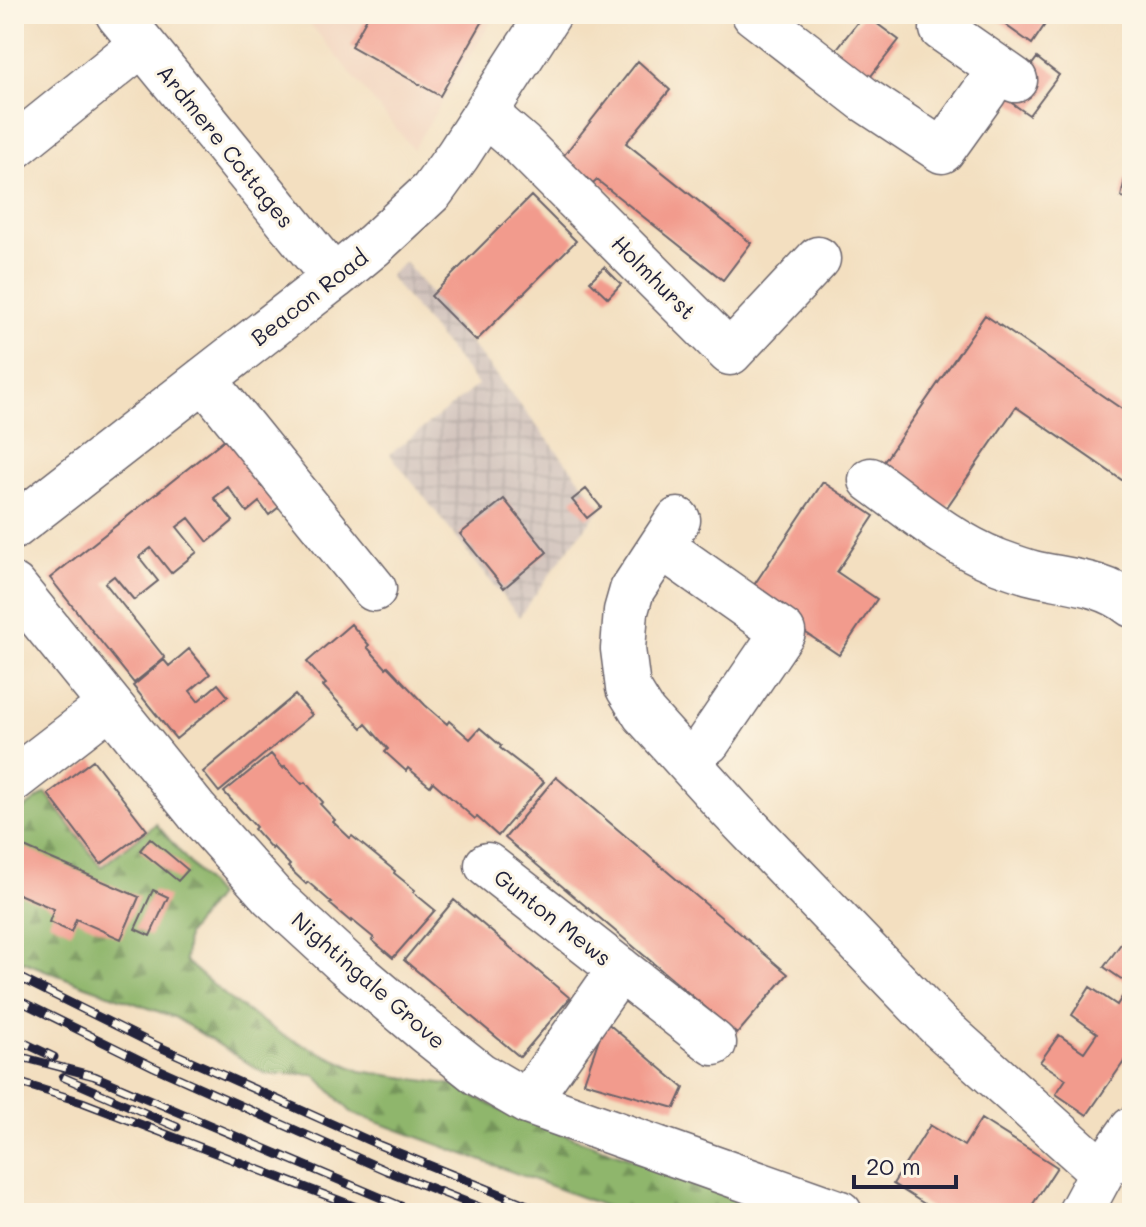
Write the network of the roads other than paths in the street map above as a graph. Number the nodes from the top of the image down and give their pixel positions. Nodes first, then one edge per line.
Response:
1 (549, 14) edge
2 (939, 19) edge
3 (783, 22) edge
4 (130, 29) edge
5 (485, 113) junction
6 (14, 147) edge
7 (818, 259) dead end
8 (334, 278) junction
9 (204, 379) junction
10 (871, 480) dead end
11 (14, 527) edge
12 (14, 586) edge
13 (374, 589) dead end
14 (1132, 605) edge
15 (110, 705) junction
16 (708, 742) dead end
17 (14, 779) edge
18 (487, 865) dead end
19 (620, 969) junction
20 (714, 1043) dead end
21 (527, 1102) junction
22 (1132, 1129) edge
23 (1102, 1172) junction
24 (840, 1213) edge
25 (1080, 1213) edge

1 - 5 street, Beacon Road
2 - 3 street
4 - 6 street
4 - 8 street, Ardmere Cottages
5 - 7 street, Holmhurst
5 - 8 street, Beacon Road
8 - 9 street, Beacon Road
9 - 11 street, Beacon Road
9 - 13 street
10 - 14 street
12 - 15 street, Nightingale Grove
15 - 17 street
15 - 21 street, Nightingale Grove
16 - 23 street
18 - 19 street, Gunton Mews
19 - 20 street, Gunton Mews
19 - 21 street, Gunton Mews
21 - 24 street, Nightingale Grove
22 - 23 street
23 - 25 street

